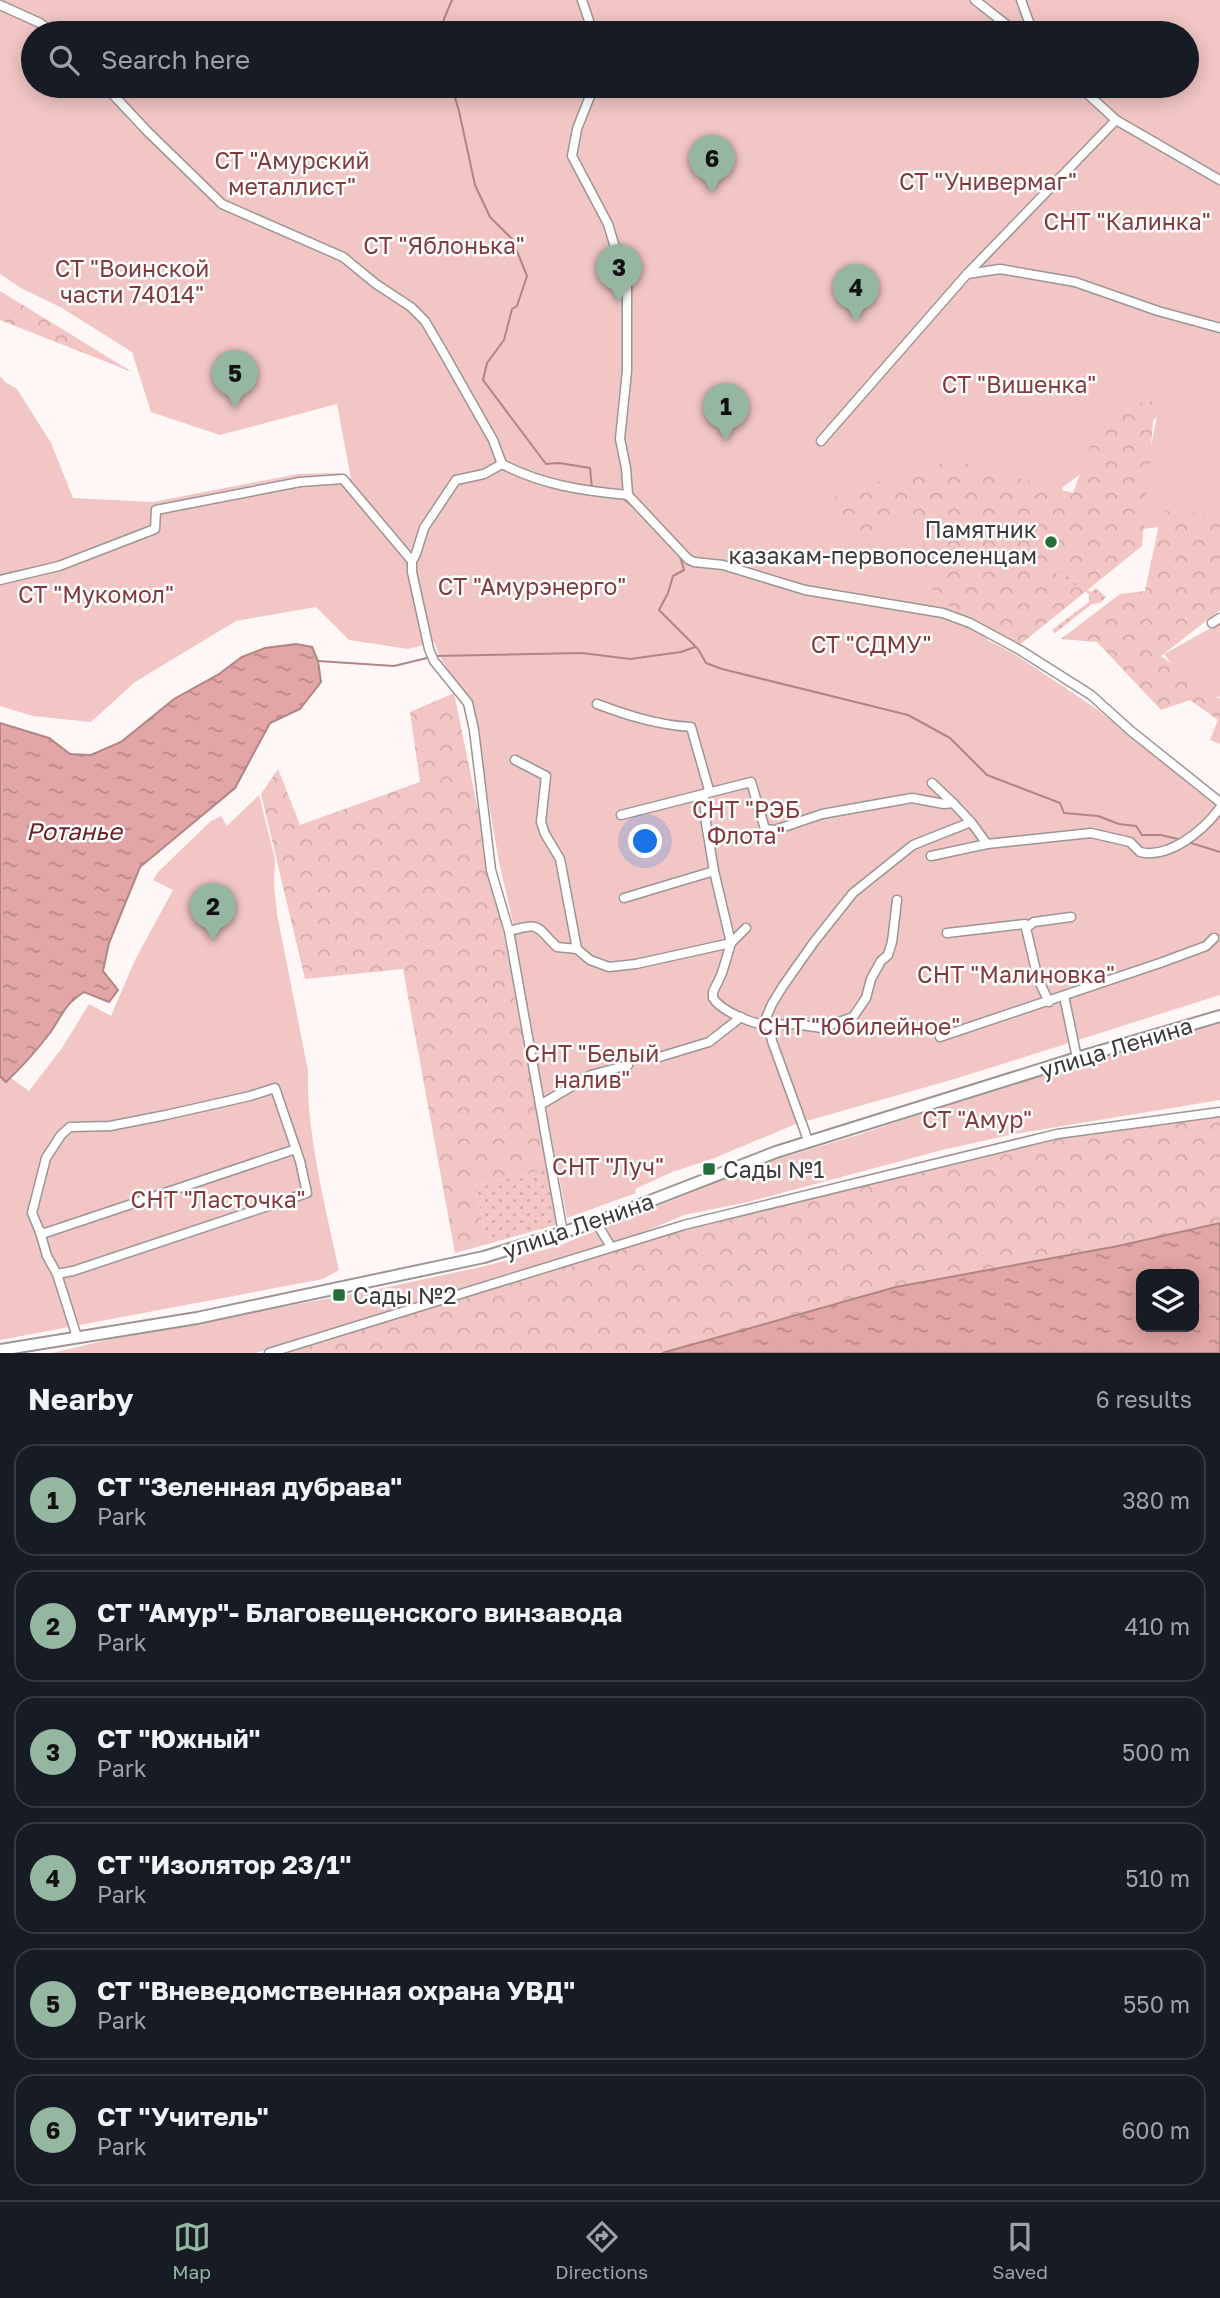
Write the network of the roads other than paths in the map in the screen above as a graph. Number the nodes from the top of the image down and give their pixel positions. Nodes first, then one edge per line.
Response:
1 (582, 0) edge
2 (975, 0) edge
3 (1021, 0) edge
4 (0, 5) edge
5 (36, 21) edge
6 (589, 21) edge
7 (1002, 21) edge
8 (1028, 21) edge
9 (116, 98) edge
10 (589, 98) edge
11 (1092, 98) edge
12 (1116, 120) junction
13 (1220, 180) edge
14 (967, 274) junction
15 (1220, 328) edge
16 (821, 441) dead end
17 (502, 464) junction
18 (628, 495) junction
19 (412, 561) junction
20 (0, 580) edge
21 (597, 704) dead end
22 (515, 760) dead end
23 (932, 783) dead end
24 (704, 795) junction
25 (1220, 802) edge
26 (953, 803) junction
27 (1220, 808) edge
28 (621, 815) dead end
29 (971, 822) junction
30 (987, 844) junction
31 (931, 856) dead end
32 (714, 871) junction
33 (624, 898) dead end
34 (897, 900) dead end
35 (1071, 917) dead end
36 (746, 928) dead end
37 (1027, 928) junction
38 (509, 931) junction
39 (947, 933) dead end
40 (1214, 938) dead end
41 (731, 943) junction
42 (576, 949) junction
43 (1064, 996) junction
44 (1048, 1002) junction
45 (1220, 1016) edge
46 (741, 1017) junction
47 (769, 1025) junction
48 (940, 1037) dead end
49 (656, 1058) dead end
50 (1077, 1058) junction
51 (628, 1065) dead end
52 (540, 1105) junction
53 (1220, 1112) edge
54 (809, 1143) junction
55 (296, 1149) junction
56 (596, 1222) junction
57 (40, 1231) junction
58 (563, 1233) junction
59 (611, 1247) junction
60 (57, 1274) junction
61 (77, 1337) junction
62 (0, 1350) edge
63 (269, 1353) edge

1 - 6 street
2 - 7 street
3 - 8 street
4 - 5 street
9 - 17 street
10 - 18 street
11 - 12 street
12 - 13 street
12 - 14 street
14 - 15 street
14 - 16 street
17 - 18 street
17 - 19 street
18 - 25 street
19 - 20 street
19 - 38 street
21 - 24 street
22 - 42 street
23 - 26 street
24 - 26 street
24 - 28 street
24 - 32 street
26 - 29 street
27 - 30 street
29 - 30 street
29 - 47 street
30 - 31 street
32 - 33 street
32 - 41 street
34 - 47 street
35 - 37 street
36 - 41 street
37 - 39 street
37 - 44 street
38 - 42 street
38 - 52 street
40 - 43 street
41 - 42 street
41 - 46 street
43 - 44 street
43 - 50 street
44 - 48 street
45 - 50 street, улица Ленина
46 - 47 street
46 - 49 street
47 - 54 street
50 - 54 street, улица Ленина
51 - 52 street
52 - 58 street
53 - 59 street
54 - 56 street, улица Ленина
55 - 57 street
55 - 57 street
55 - 60 street
56 - 58 street, улица Ленина
56 - 59 street
57 - 60 street
58 - 61 street, улица Ленина
59 - 63 street
60 - 61 street
61 - 62 street, улица Ленина

